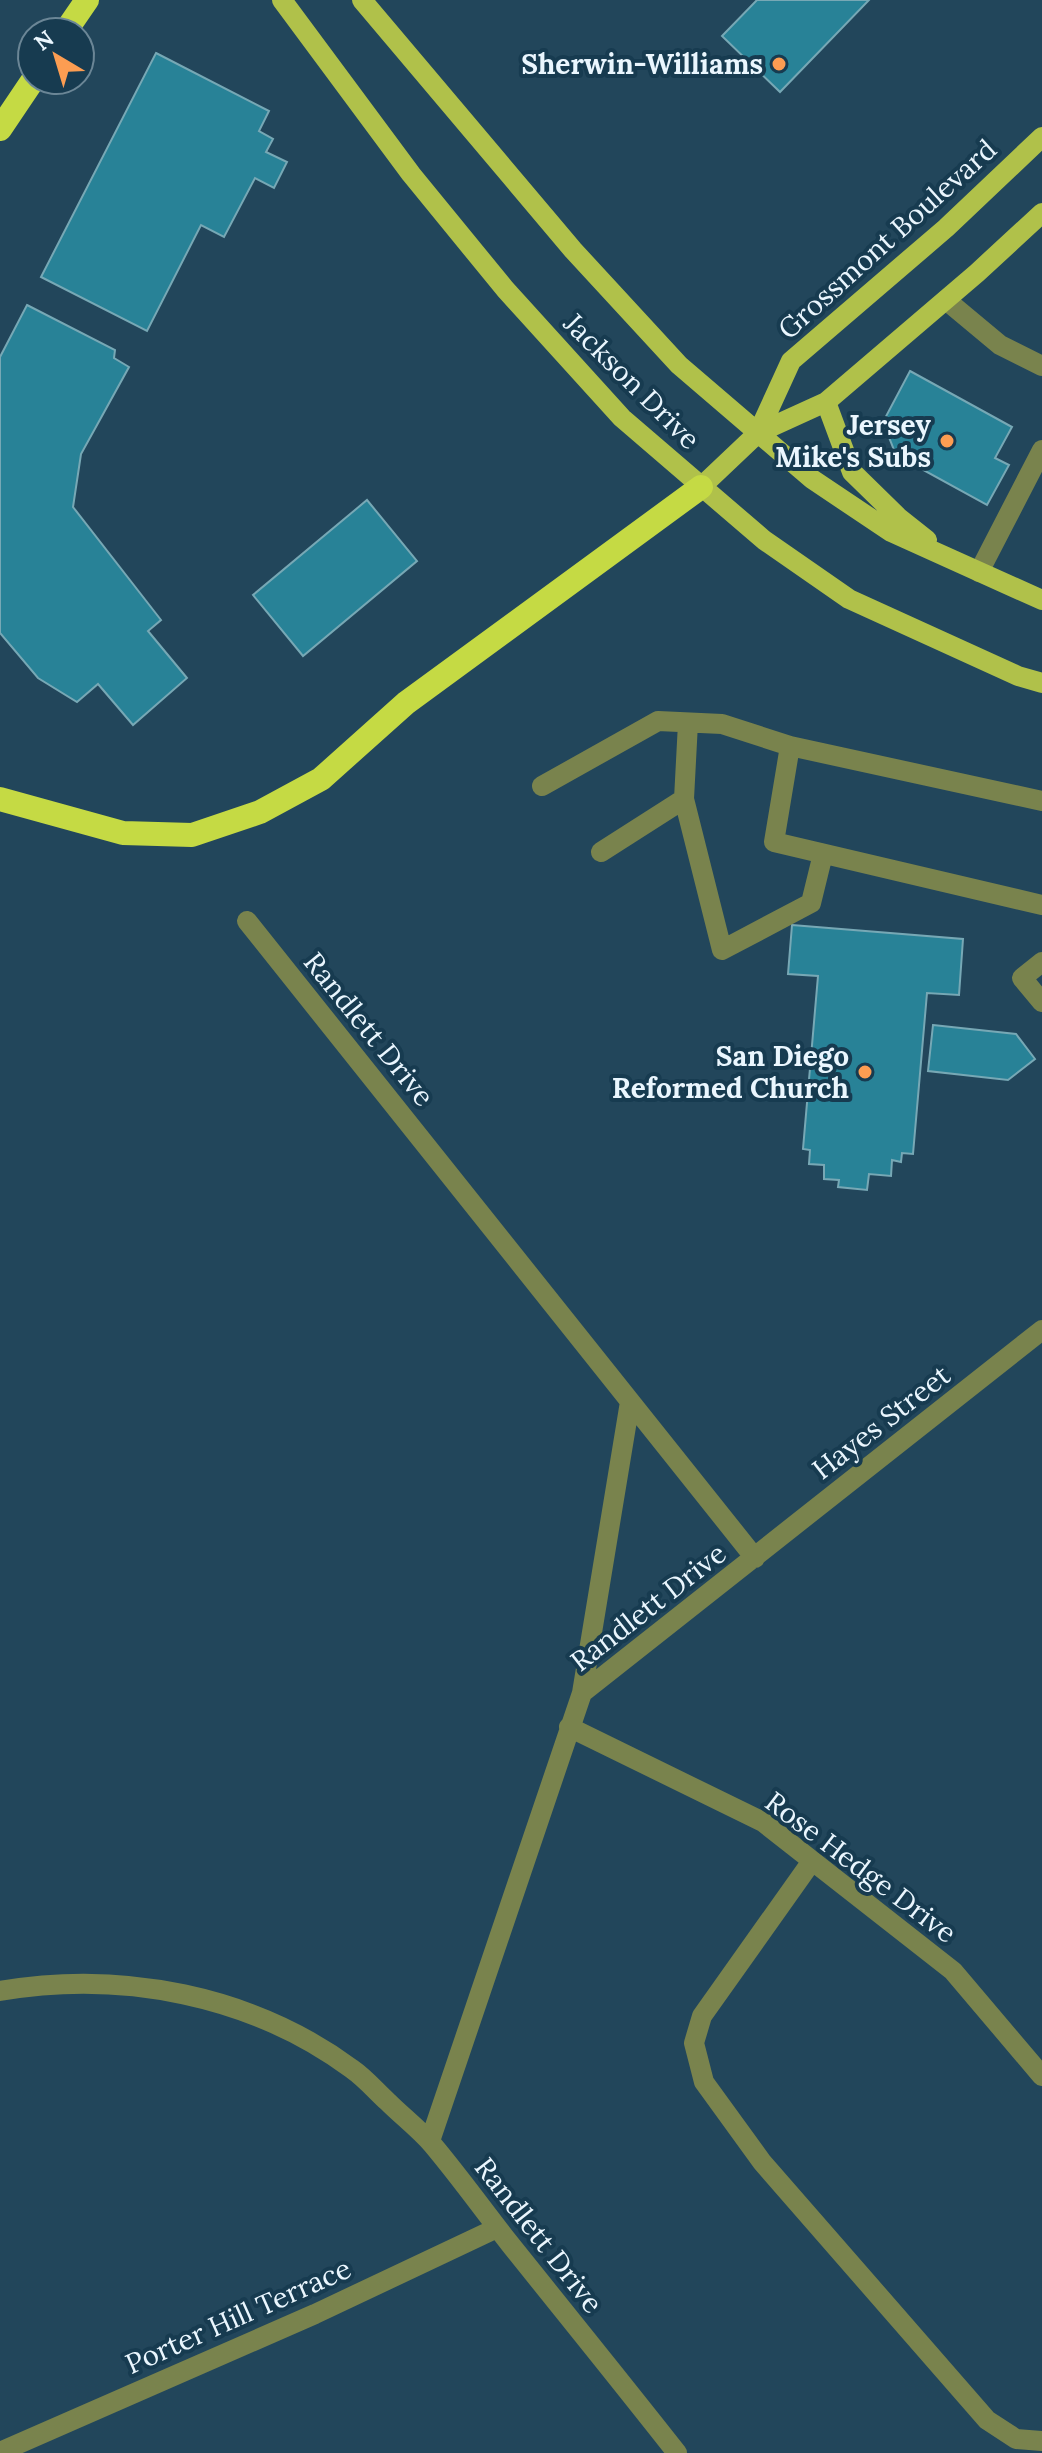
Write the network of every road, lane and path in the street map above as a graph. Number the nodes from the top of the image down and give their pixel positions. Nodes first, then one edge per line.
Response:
1 (282, 0) edge
2 (362, 0) edge
3 (22, 96) edge
4 (0, 129) edge
5 (1042, 137) edge
6 (1042, 213) edge
7 (946, 300) junction
8 (1042, 366) edge
9 (826, 402) junction
10 (758, 433) junction
11 (1042, 450) edge
12 (701, 487) junction
13 (952, 560) junction
14 (979, 572) junction
15 (1042, 600) edge
16 (1042, 683) edge
17 (688, 723) junction
18 (790, 746) junction
19 (542, 786) dead end
20 (0, 799) edge
21 (684, 799) junction
22 (1042, 801) edge
23 (601, 852) dead end
24 (823, 854) junction
25 (1042, 905) edge
26 (247, 921) dead end
27 (1042, 962) edge
28 (1042, 1002) edge
29 (1042, 1330) edge
30 (630, 1402) junction
31 (755, 1558) junction
32 (582, 1693) junction
33 (569, 1727) junction
34 (812, 1861) junction
35 (0, 1991) edge
36 (1042, 2076) edge
37 (430, 2141) junction
38 (497, 2228) junction
39 (1042, 2441) edge
40 (0, 2452) edge
41 (677, 2453) edge

1 - 12 main road, Jackson Drive
2 - 10 main road, Jackson Drive
3 - 4 highway
5 - 10 main road, Grossmont Boulevard
6 - 7 main road, Grossmont Boulevard
7 - 8 street
7 - 9 main road, Grossmont Boulevard
9 - 10 main road, Grossmont Boulevard
9 - 13 main road
10 - 12 main road, Grossmont Boulevard
10 - 13 main road, Jackson Drive
11 - 14 street
12 - 16 main road, Jackson Drive
12 - 20 highway
13 - 14 main road, Jackson Drive
14 - 15 main road, Jackson Drive
17 - 18 street
17 - 19 street
17 - 21 street
18 - 22 street
18 - 24 street
21 - 23 street
21 - 24 street
24 - 25 street
26 - 30 street, Randlett Drive
27 - 28 street
29 - 31 street, Hayes Street
30 - 31 street, Randlett Drive
30 - 32 street
31 - 32 street, Randlett Drive
32 - 33 street, Randlett Drive
33 - 34 street, Rose Hedge Drive
33 - 37 street, Randlett Drive
34 - 36 street, Rose Hedge Drive
34 - 39 street
35 - 37 street
37 - 38 street, Randlett Drive
38 - 40 street, Porter Hill Terrace
38 - 41 street, Randlett Drive

